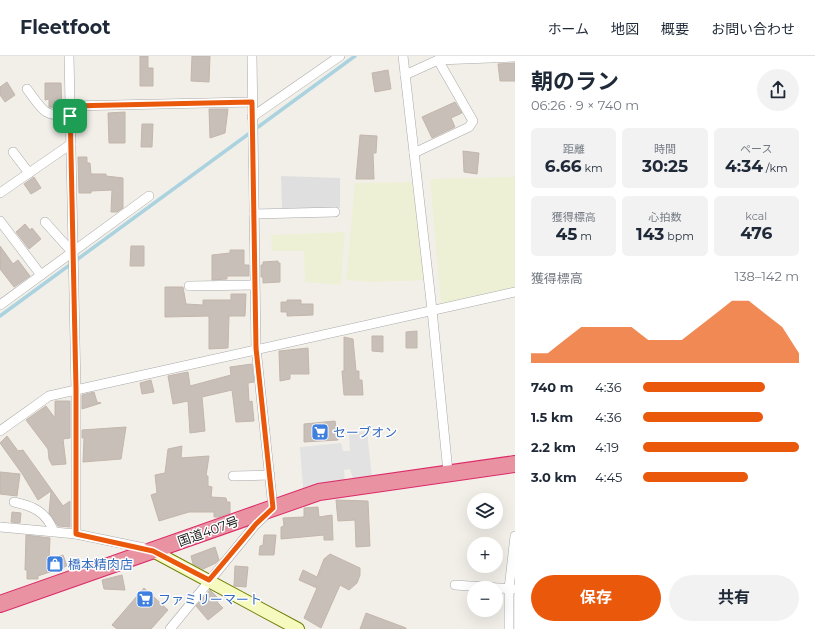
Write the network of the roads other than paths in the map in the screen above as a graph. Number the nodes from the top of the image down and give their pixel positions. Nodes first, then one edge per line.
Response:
1 (69, 56) edge
2 (252, 56) edge
3 (340, 56) edge
4 (403, 56) edge
5 (470, 57) edge
6 (515, 57) edge
7 (438, 60) junction
8 (405, 75) junction
9 (27, 89) dead end
10 (252, 102) junction
11 (70, 106) junction
12 (70, 116) junction
13 (252, 116) junction
14 (71, 144) junction
15 (13, 152) dead end
16 (414, 153) junction
17 (29, 173) junction
18 (0, 194) edge
19 (149, 196) dead end
20 (334, 212) dead end
21 (254, 214) junction
22 (0, 221) edge
23 (45, 222) dead end
24 (72, 252) junction
25 (41, 275) junction
26 (254, 285) junction
27 (189, 286) dead end
28 (515, 292) edge
29 (0, 305) edge
30 (432, 310) junction
31 (256, 348) junction
32 (76, 389) junction
33 (0, 431) edge
34 (515, 464) edge
35 (448, 472) junction
36 (270, 475) junction
37 (233, 476) dead end
38 (14, 502) dead end
39 (273, 508) junction
40 (0, 527) edge
41 (53, 530) junction
42 (76, 534) junction
43 (515, 536) edge
44 (153, 551) junction
45 (209, 580) junction
46 (455, 584) dead end
47 (512, 589) edge
48 (0, 604) edge
49 (170, 629) edge
50 (298, 629) edge
51 (509, 629) edge

1 - 11 street
2 - 10 street
3 - 13 street
4 - 8 street
5 - 6 street
5 - 7 street
7 - 8 street
7 - 16 street
8 - 16 street
9 - 12 street
10 - 11 street
10 - 13 street
11 - 12 street
12 - 14 street
13 - 21 street
14 - 17 street
14 - 24 street
15 - 17 street
16 - 30 street
17 - 18 street
19 - 24 street
20 - 21 street
21 - 26 street
22 - 25 street
23 - 24 street
24 - 25 street
24 - 32 street
25 - 29 street
26 - 27 street
26 - 31 street
28 - 30 street
30 - 31 street
30 - 35 street
31 - 32 street
31 - 36 street
32 - 33 street
32 - 42 street
34 - 35 highway, 国道407号
35 - 39 highway, 国道407号
36 - 37 street
36 - 39 street
38 - 41 street
39 - 44 highway, 国道407号
39 - 45 street
40 - 41 street
41 - 42 street
42 - 44 street
43 - 47 street
44 - 45 street
44 - 48 highway, 国道407号
45 - 49 street
45 - 50 street
46 - 47 street
47 - 51 street

